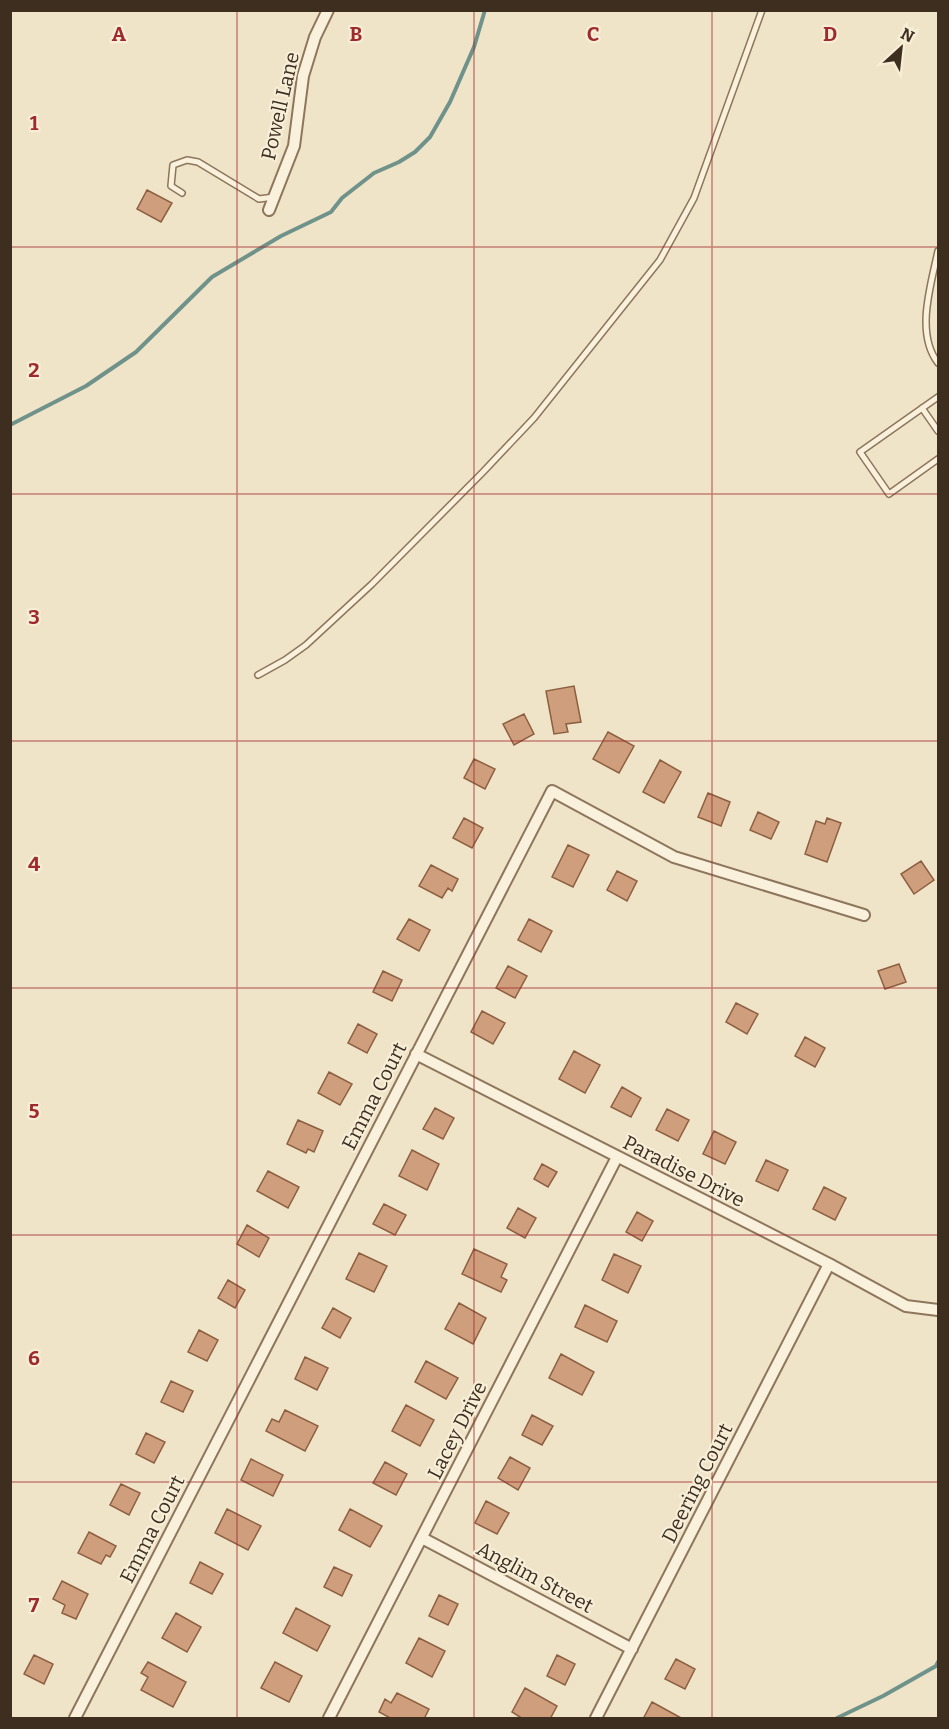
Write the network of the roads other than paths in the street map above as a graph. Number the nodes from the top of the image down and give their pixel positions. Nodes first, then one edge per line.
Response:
1 (328, 10) edge
2 (762, 10) edge
3 (182, 193) dead end
4 (274, 197) junction
5 (269, 210) dead end
6 (939, 251) edge
7 (939, 363) edge
8 (939, 397) edge
9 (922, 408) junction
10 (939, 431) edge
11 (939, 459) edge
12 (258, 675) dead end
13 (864, 915) dead end
14 (416, 1054) junction
15 (617, 1157) junction
16 (829, 1263) junction
17 (939, 1311) edge
18 (422, 1538) junction
19 (632, 1649) junction
20 (75, 1719) edge
21 (329, 1719) edge
22 (596, 1719) edge

1 - 4 street, Powell Lane
2 - 12 lane
3 - 4 lane
4 - 5 street, Powell Lane
6 - 7 lane
8 - 9 lane
9 - 10 lane
9 - 11 lane
13 - 14 street, Emma Court
14 - 15 street, Paradise Drive
14 - 20 street, Emma Court
15 - 16 street, Paradise Drive
15 - 18 street, Lacey Drive
16 - 17 street, Paradise Drive
16 - 19 street, Deering Court
18 - 19 street, Anglim Street
18 - 21 street, Lacey Drive
19 - 22 street, Deering Court

